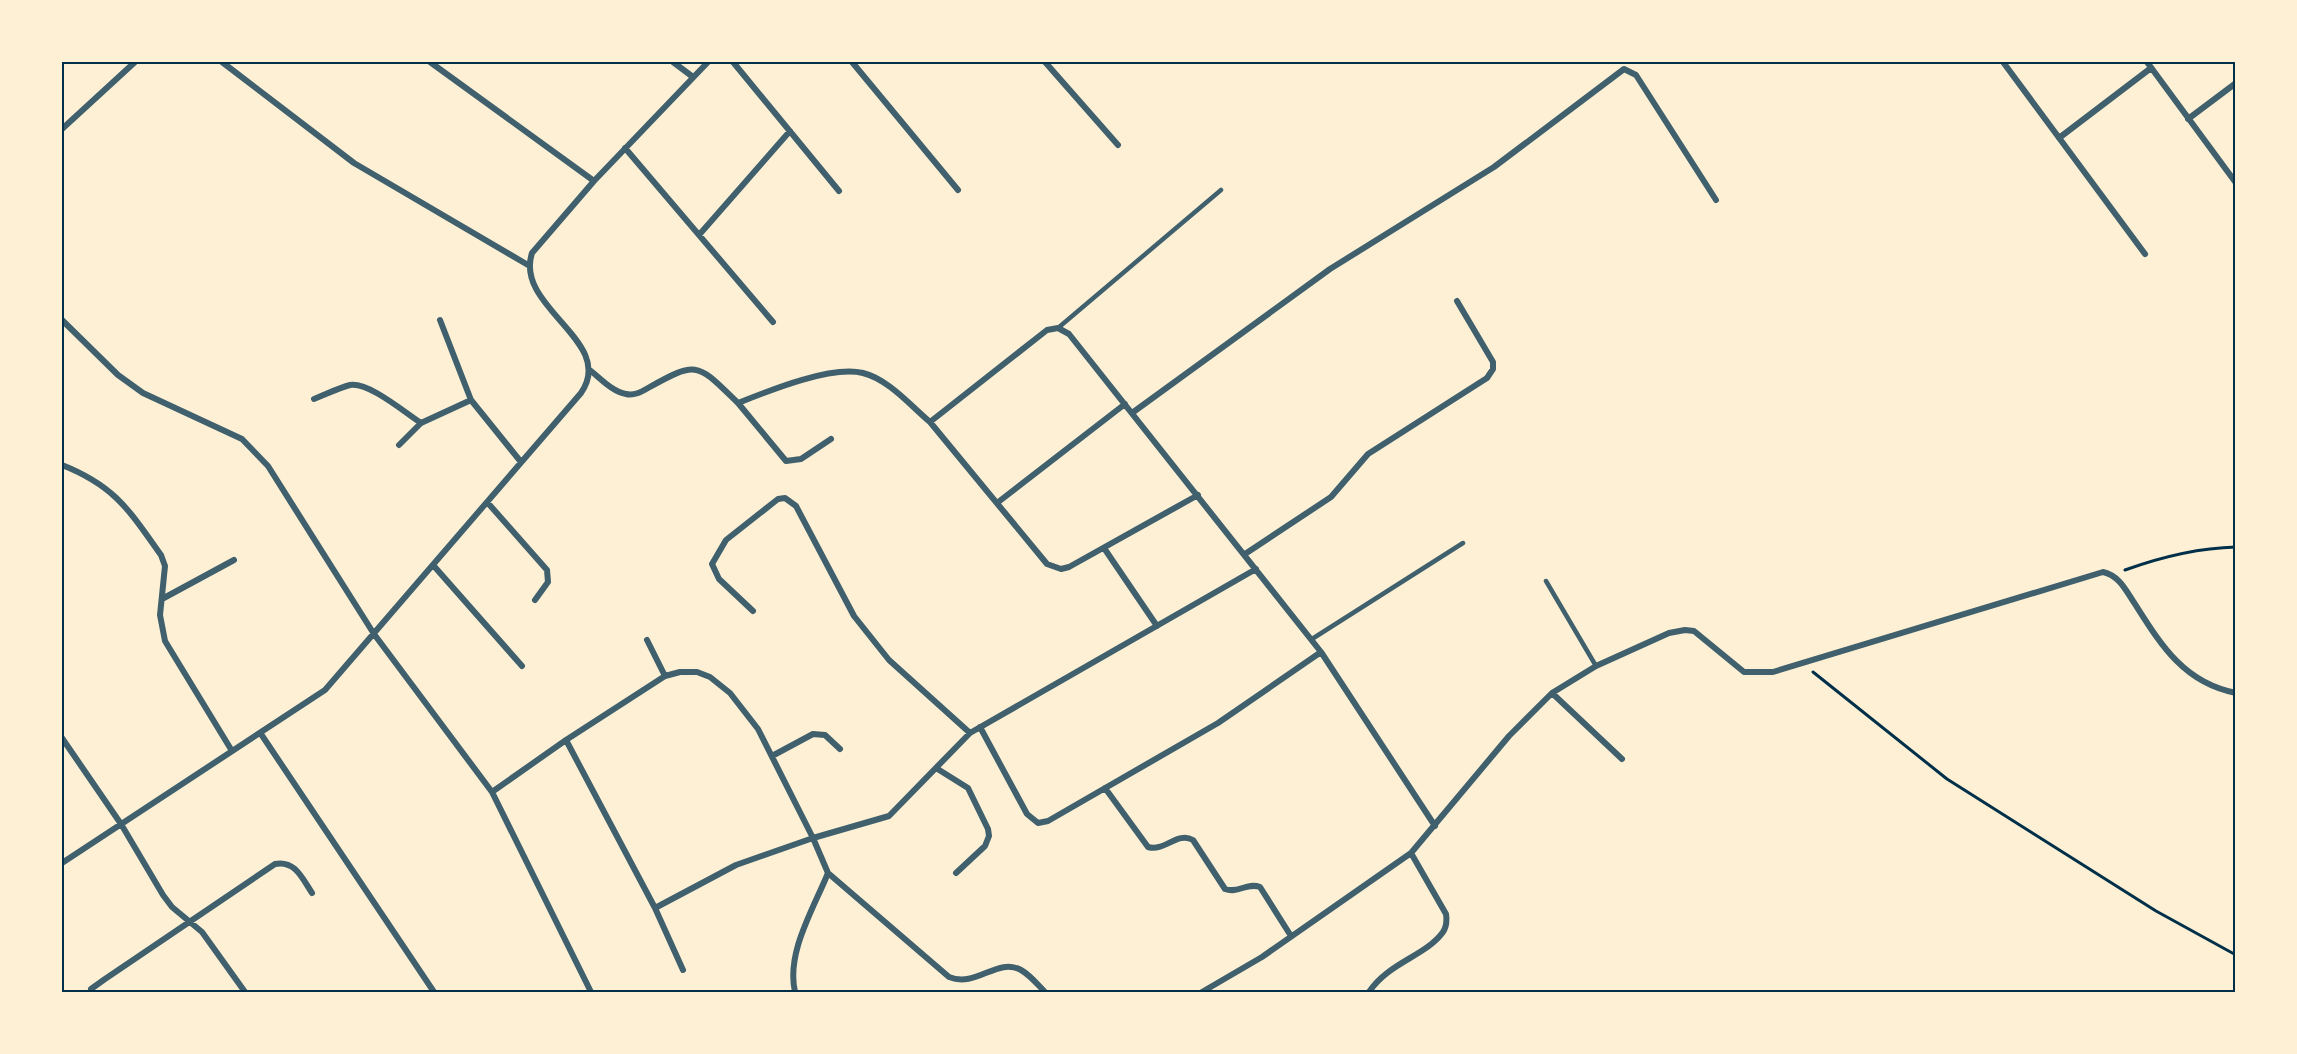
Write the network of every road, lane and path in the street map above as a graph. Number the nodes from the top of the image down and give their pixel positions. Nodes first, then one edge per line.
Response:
1 (135, 62) edge
2 (222, 62) edge
3 (430, 62) edge
4 (673, 62) edge
5 (708, 62) edge
6 (733, 62) edge
7 (852, 62) edge
8 (1045, 62) edge
9 (2003, 62) edge
10 (2146, 62) edge
11 (2151, 68) junction
12 (693, 77) junction
13 (2235, 83) edge
14 (2188, 119) junction
15 (62, 129) edge
16 (790, 131) junction
17 (2059, 138) junction
18 (1118, 145) dead end
19 (625, 148) junction
20 (594, 181) junction
21 (2235, 183) edge
22 (839, 190) dead end
23 (958, 190) dead end
24 (1221, 190) dead end
25 (1716, 200) dead end
26 (699, 235) junction
27 (2145, 254) dead end
28 (528, 265) junction
29 (1457, 301) dead end
30 (62, 320) edge
31 (440, 320) dead end
32 (774, 322) dead end
33 (1058, 328) junction
34 (591, 371) junction
35 (314, 399) dead end
36 (471, 400) junction
37 (738, 403) junction
38 (1125, 404) junction
39 (1132, 413) junction
40 (930, 422) junction
41 (421, 423) junction
42 (831, 439) dead end
43 (399, 445) dead end
44 (521, 462) junction
45 (62, 465) edge
46 (1198, 495) junction
47 (487, 502) junction
48 (997, 503) junction
49 (1463, 543) dead end
50 (1104, 548) junction
51 (2235, 548) edge
52 (1245, 554) junction
53 (234, 560) dead end
54 (433, 565) junction
55 (1256, 569) junction
56 (2112, 574) junction
57 (1546, 581) dead end
58 (162, 599) junction
59 (535, 600) dead end
60 (753, 610) dead end
61 (1157, 626) junction
62 (374, 633) junction
63 (1312, 639) junction
64 (647, 640) dead end
65 (1321, 652) junction
66 (1802, 663) junction
67 (522, 666) dead end
68 (1596, 666) junction
69 (665, 676) junction
70 (1552, 693) junction
71 (2235, 693) edge
72 (980, 727) junction
73 (970, 733) junction
74 (261, 734) junction
75 (62, 738) edge
76 (566, 740) junction
77 (840, 749) dead end
78 (232, 751) junction
79 (772, 756) junction
80 (1622, 759) dead end
81 (936, 768) junction
82 (1105, 788) junction
83 (492, 792) junction
84 (121, 824) junction
85 (1435, 826) junction
86 (813, 838) junction
87 (1411, 853) junction
88 (62, 863) edge
89 (828, 873) junction
90 (956, 873) dead end
91 (312, 892) dead end
92 (655, 908) junction
93 (191, 922) junction
94 (1291, 936) junction
95 (2235, 955) edge
96 (683, 970) dead end
97 (90, 991) edge
98 (245, 993) edge
99 (434, 993) edge
100 (591, 993) edge
101 (795, 993) edge
102 (1045, 993) edge
103 (1202, 993) edge
104 (1369, 993) edge

1 - 15 street
2 - 28 street
3 - 20 street
4 - 12 street
5 - 12 street
6 - 16 street
7 - 23 street
8 - 18 street
9 - 17 street
10 - 11 street
11 - 14 street
11 - 17 street
12 - 19 street
13 - 14 street
14 - 21 street
16 - 22 street
16 - 26 street
17 - 27 street
19 - 20 street
19 - 26 street
20 - 28 street
24 - 33 lane
25 - 39 street
26 - 32 street
28 - 34 street
29 - 52 street
30 - 62 street
31 - 36 street
33 - 38 street
33 - 40 street
34 - 37 street
34 - 44 street
35 - 41 street
36 - 41 street
36 - 44 street
37 - 40 street
37 - 42 street
38 - 39 street
38 - 48 street
39 - 46 street
40 - 48 street
41 - 43 street
44 - 47 street
45 - 58 street
46 - 50 street
46 - 52 street
47 - 54 street
47 - 59 street
48 - 50 street
49 - 63 lane
50 - 61 street
51 - 56 path
52 - 55 street
53 - 58 street
54 - 62 street
54 - 67 street
55 - 61 street
55 - 63 street
56 - 66 street
56 - 71 street
57 - 68 lane
58 - 78 street
60 - 73 street
61 - 72 street
62 - 74 street
62 - 83 street
63 - 65 street
64 - 69 street
65 - 82 street
65 - 85 street
66 - 68 street
66 - 95 path
68 - 70 street
69 - 76 street
69 - 79 street
70 - 80 street
70 - 85 street
72 - 73 street
72 - 82 street
73 - 81 street
74 - 78 street
74 - 99 street
75 - 84 street
76 - 83 street
76 - 92 street
77 - 79 street
78 - 84 street
79 - 86 street
81 - 86 street
81 - 90 street
82 - 94 street
83 - 100 street
84 - 88 street
84 - 93 street
85 - 87 street
86 - 89 street
86 - 92 street
87 - 94 street
87 - 104 street
89 - 101 street
89 - 102 street
91 - 93 street
92 - 96 street
93 - 97 street
93 - 98 street
94 - 103 street

